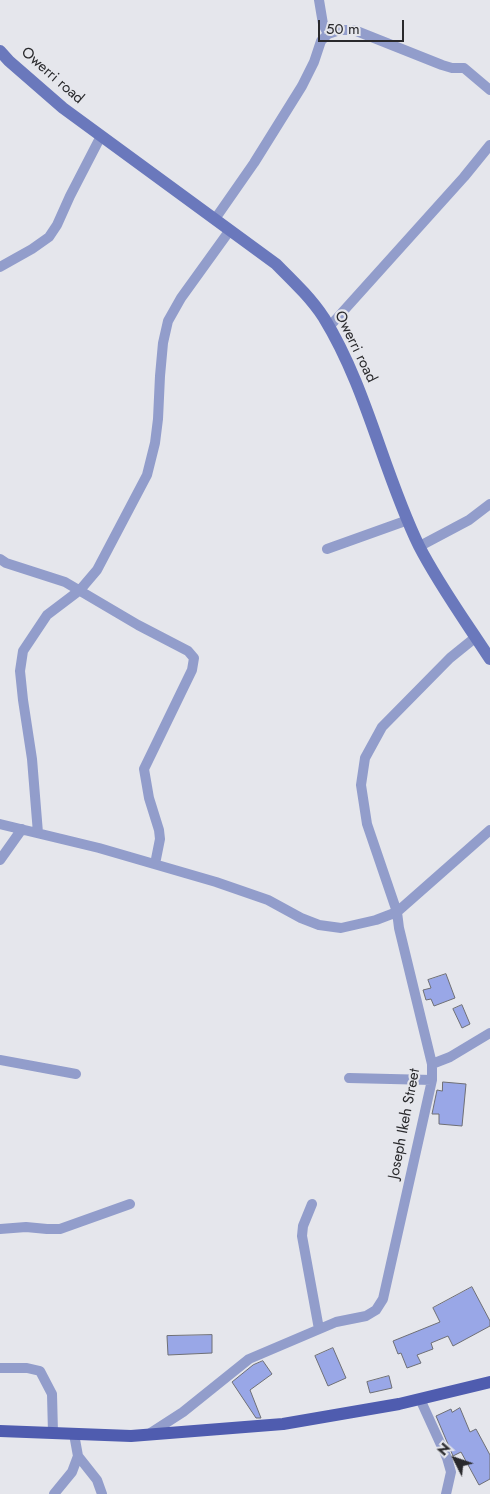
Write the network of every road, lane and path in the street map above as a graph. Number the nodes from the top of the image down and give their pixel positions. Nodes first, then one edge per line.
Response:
1 (319, 0) edge
2 (328, 34) junction
3 (0, 51) edge
4 (490, 90) edge
5 (101, 136) junction
6 (490, 145) edge
7 (215, 219) junction
8 (230, 230) junction
9 (0, 267) edge
10 (329, 327) junction
11 (490, 504) edge
12 (408, 520) junction
13 (420, 546) junction
14 (327, 548) dead end
15 (0, 560) edge
16 (80, 590) junction
17 (476, 637) junction
18 (490, 659) edge
19 (0, 824) edge
20 (22, 829) junction
21 (490, 830) edge
22 (38, 833) junction
23 (0, 860) edge
24 (155, 864) junction
25 (397, 912) junction
26 (490, 1033) edge
27 (0, 1060) edge
28 (432, 1064) junction
29 (76, 1074) dead end
30 (348, 1078) dead end
31 (432, 1080) junction
32 (130, 1204) dead end
33 (312, 1204) dead end
34 (0, 1230) edge
35 (319, 1329) junction
36 (0, 1368) edge
37 (490, 1382) edge
38 (420, 1400) junction
39 (0, 1431) edge
40 (53, 1433) junction
41 (74, 1434) junction
42 (148, 1434) junction
43 (78, 1456) junction
44 (54, 1494) edge
45 (102, 1494) edge
46 (446, 1494) edge

1 - 2 street
2 - 4 street
2 - 7 street
3 - 5 main road, Owerri road
5 - 7 main road, Owerri road
5 - 9 street
6 - 10 street
7 - 8 main road, Owerri road
8 - 10 main road, Owerri road
8 - 16 street
10 - 12 main road, Owerri road
11 - 13 street
12 - 13 main road, Owerri road
12 - 14 street
13 - 17 main road, Owerri road
15 - 16 street
16 - 22 street
16 - 24 street
17 - 18 main road, Owerri road
17 - 25 street, Joseph Ikeh Street
19 - 20 street
20 - 22 street
20 - 23 street
21 - 25 street
22 - 24 street
24 - 25 street
25 - 28 street, Joseph Ikeh Street
26 - 28 street
27 - 29 street
28 - 31 street, Joseph Ikeh Street
30 - 31 street
31 - 35 street, Joseph Ikeh Street
32 - 34 street
33 - 35 street
35 - 42 street
36 - 40 street
37 - 38 main road
38 - 42 main road
38 - 46 street
39 - 40 main road
40 - 41 main road
41 - 42 main road
41 - 43 street
43 - 44 street
43 - 45 street

